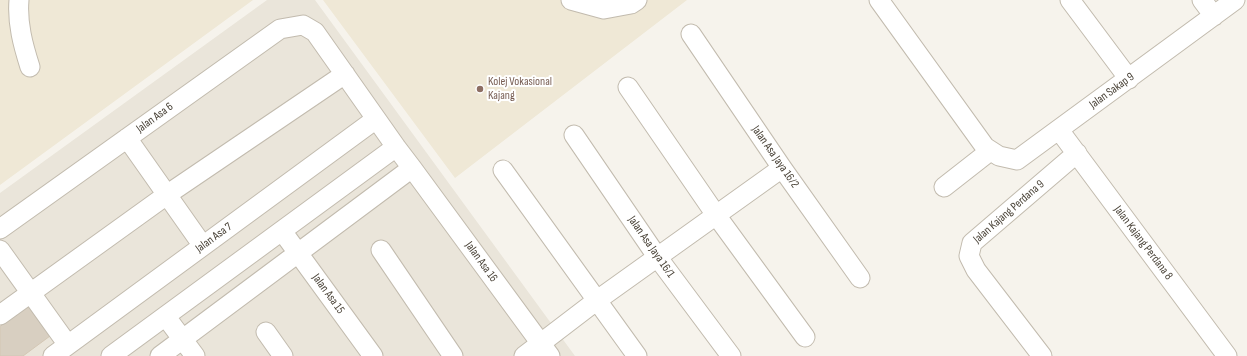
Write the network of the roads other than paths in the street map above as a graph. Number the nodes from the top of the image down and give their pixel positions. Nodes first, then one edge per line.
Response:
1 (19, 0) edge
2 (571, 0) edge
3 (637, 0) edge
4 (879, 0) edge
5 (1070, 0) edge
6 (1202, 0) edge
7 (1235, 0) edge
8 (1214, 16) junction
9 (315, 32) joint
10 (691, 34) dead end
11 (30, 67) dead end
12 (345, 74) junction
13 (1129, 79) junction
14 (628, 88) dead end
15 (376, 120) junction
16 (1059, 130) junction
17 (574, 134) dead end
18 (127, 138) junction
19 (396, 147) junction
20 (988, 149) junction
21 (1077, 153) junction
22 (412, 168) junction
23 (782, 168) junction
24 (503, 170) dead end
25 (944, 187) dead end
26 (168, 194) junction
27 (716, 215) junction
28 (0, 228) edge
29 (282, 231) junction
30 (203, 246) junction
31 (0, 250) edge
32 (381, 250) dead end
33 (298, 254) junction
34 (658, 258) junction
35 (860, 278) dead end
36 (31, 292) junction
37 (596, 301) junction
38 (0, 315) edge
39 (166, 317) junction
40 (266, 332) dead end
41 (805, 337) dead end
42 (183, 340) junction
43 (68, 345) junction
44 (545, 349) edge
45 (52, 356) edge
46 (111, 356) edge
47 (160, 356) edge
48 (195, 356) edge
49 (283, 356) edge
50 (373, 356) edge
51 (453, 356) edge
52 (524, 356) edge
53 (636, 356) edge
54 (731, 356) edge
55 (1042, 356) edge
56 (1227, 356) edge

1 - 11 street
2 - 3 street
4 - 20 street
5 - 13 street
6 - 8 street
7 - 8 street, Jalan Sakap 9
8 - 13 street, Jalan Sakap 9
9 - 12 street, Jalan Asa 16
9 - 18 street, Jalan Asa 6
10 - 23 street, Jalan Asa Jaya 16/2
12 - 15 street, Jalan Asa 16
12 - 26 street
13 - 16 street, Jalan Sakap 9
14 - 27 street
15 - 19 street, Jalan Asa 16
15 - 30 street, Jalan Asa 7
16 - 20 street, Jalan Sakap 9
16 - 21 street, Jalan Kajang Perdana 8
17 - 34 street, Jalan Asa Jaya 16/1
18 - 26 street
18 - 28 street, Jalan Asa 6
19 - 22 street, Jalan Asa 16
19 - 29 street
20 - 25 street
21 - 55 street, Jalan Kajang Perdana 9
21 - 56 street, Jalan Kajang Perdana 8
22 - 33 street
22 - 44 street, Jalan Asa 16
23 - 27 street
23 - 35 street, Jalan Asa Jaya 16/2
24 - 37 street
26 - 30 street
26 - 36 street
27 - 34 street
27 - 41 street
29 - 33 street, Jalan Asa 15
29 - 39 street
30 - 43 street, Jalan Asa 7
31 - 36 street
32 - 51 street
33 - 42 street
33 - 50 street, Jalan Asa 15
34 - 37 street
34 - 54 street, Jalan Asa Jaya 16/1
36 - 38 street
36 - 43 street
37 - 44 street
37 - 53 street
39 - 42 street
39 - 46 street
40 - 49 street
42 - 47 street
42 - 48 street
43 - 45 street, Jalan Asa 7
44 - 52 street

